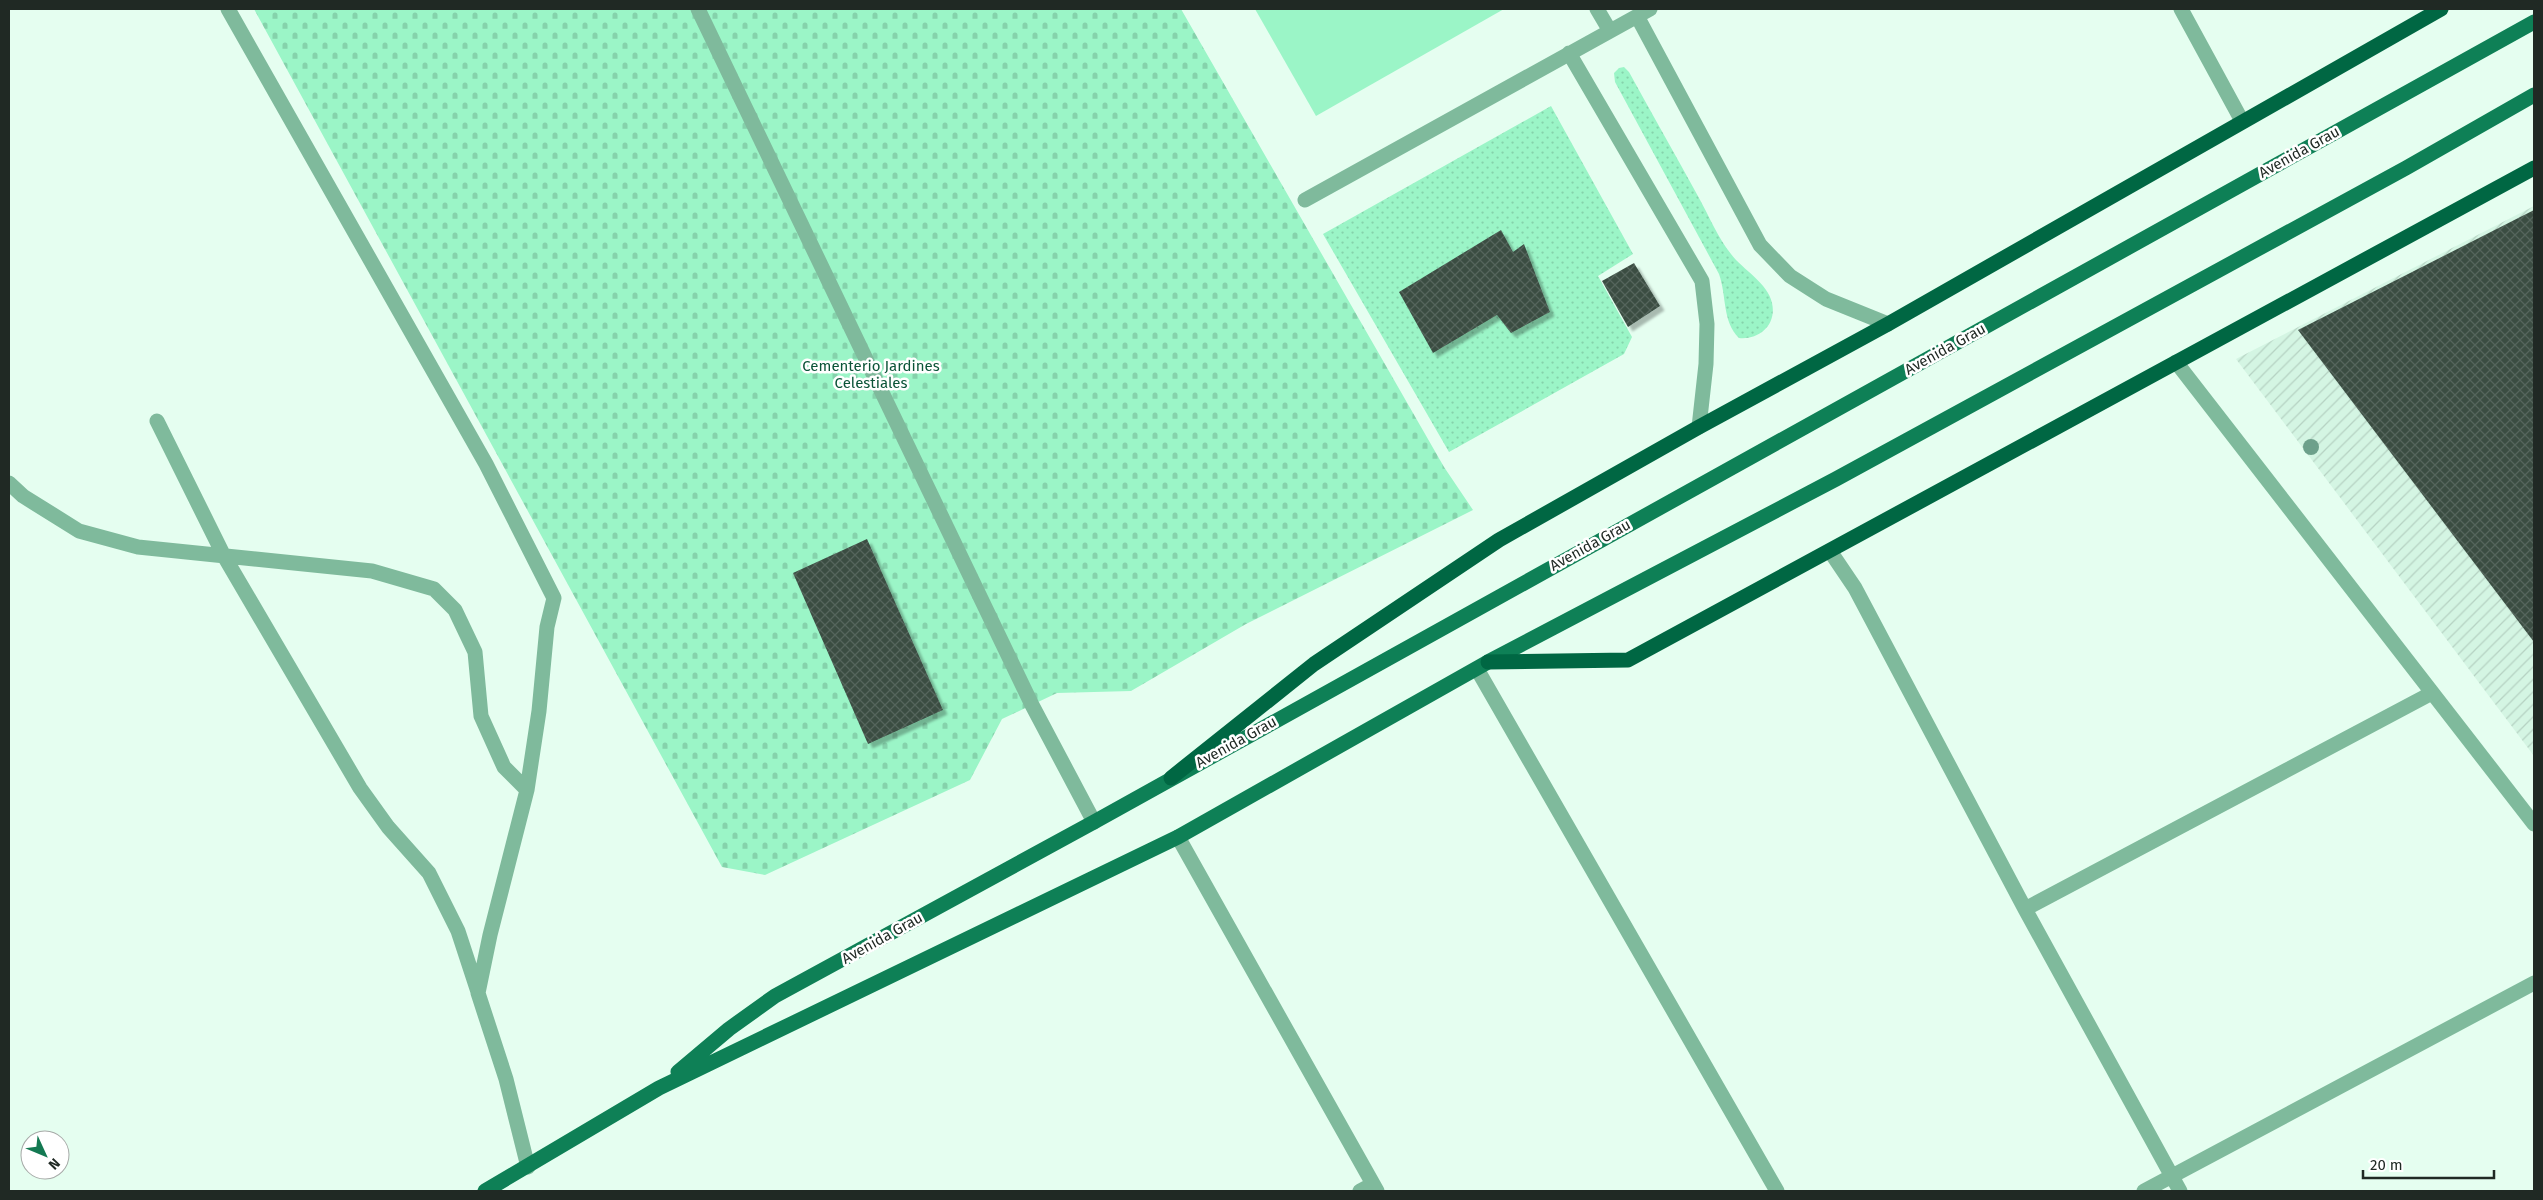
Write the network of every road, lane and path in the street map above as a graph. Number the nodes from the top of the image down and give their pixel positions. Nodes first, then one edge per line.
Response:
1 (228, 9) edge
2 (698, 9) edge
3 (1597, 9) edge
4 (2181, 9) edge
5 (2441, 9) edge
6 (1644, 12) edge
7 (2534, 22) edge
8 (1610, 31) junction
9 (1569, 53) junction
10 (2534, 95) edge
11 (2242, 121) junction
12 (2534, 168) edge
13 (1305, 200) dead end
14 (1888, 324) junction
15 (2176, 362) junction
16 (157, 421) dead end
17 (1699, 427) junction
18 (9, 483) edge
19 (1830, 551) junction
20 (224, 556) junction
21 (1482, 666) junction
22 (2432, 693) junction
23 (1172, 778) junction
24 (527, 790) junction
25 (1094, 822) junction
26 (2534, 824) edge
27 (1178, 837) junction
28 (2025, 909) junction
29 (2534, 983) edge
30 (478, 993) junction
31 (659, 1088) junction
32 (528, 1167) junction
33 (2171, 1176) junction
34 (1370, 1189) edge
35 (485, 1191) edge
36 (1777, 1191) edge
37 (2144, 1191) edge
38 (2180, 1191) edge

1 - 24 street
2 - 25 street
3 - 8 street
4 - 11 street
5 - 11 highway
6 - 8 street
6 - 14 street
7 - 23 main road, Avenida Grau
8 - 9 street
9 - 13 street
9 - 17 street
10 - 21 main road, Avenida Grau
11 - 14 highway
12 - 15 highway
14 - 17 highway
15 - 19 highway
15 - 22 street
16 - 20 street
17 - 23 highway
18 - 20 street
19 - 21 highway
19 - 28 street
20 - 24 street
20 - 30 street
21 - 27 main road, Avenida Grau
21 - 36 street
22 - 26 street
22 - 28 street
23 - 25 main road, Avenida Grau
24 - 30 street
25 - 31 main road, Avenida Grau
27 - 31 main road, Avenida Grau
27 - 34 street
28 - 33 street
29 - 33 street
30 - 32 street
31 - 32 main road, Avenida Grau
32 - 35 main road, Avenida Grau
33 - 37 street
33 - 38 street

